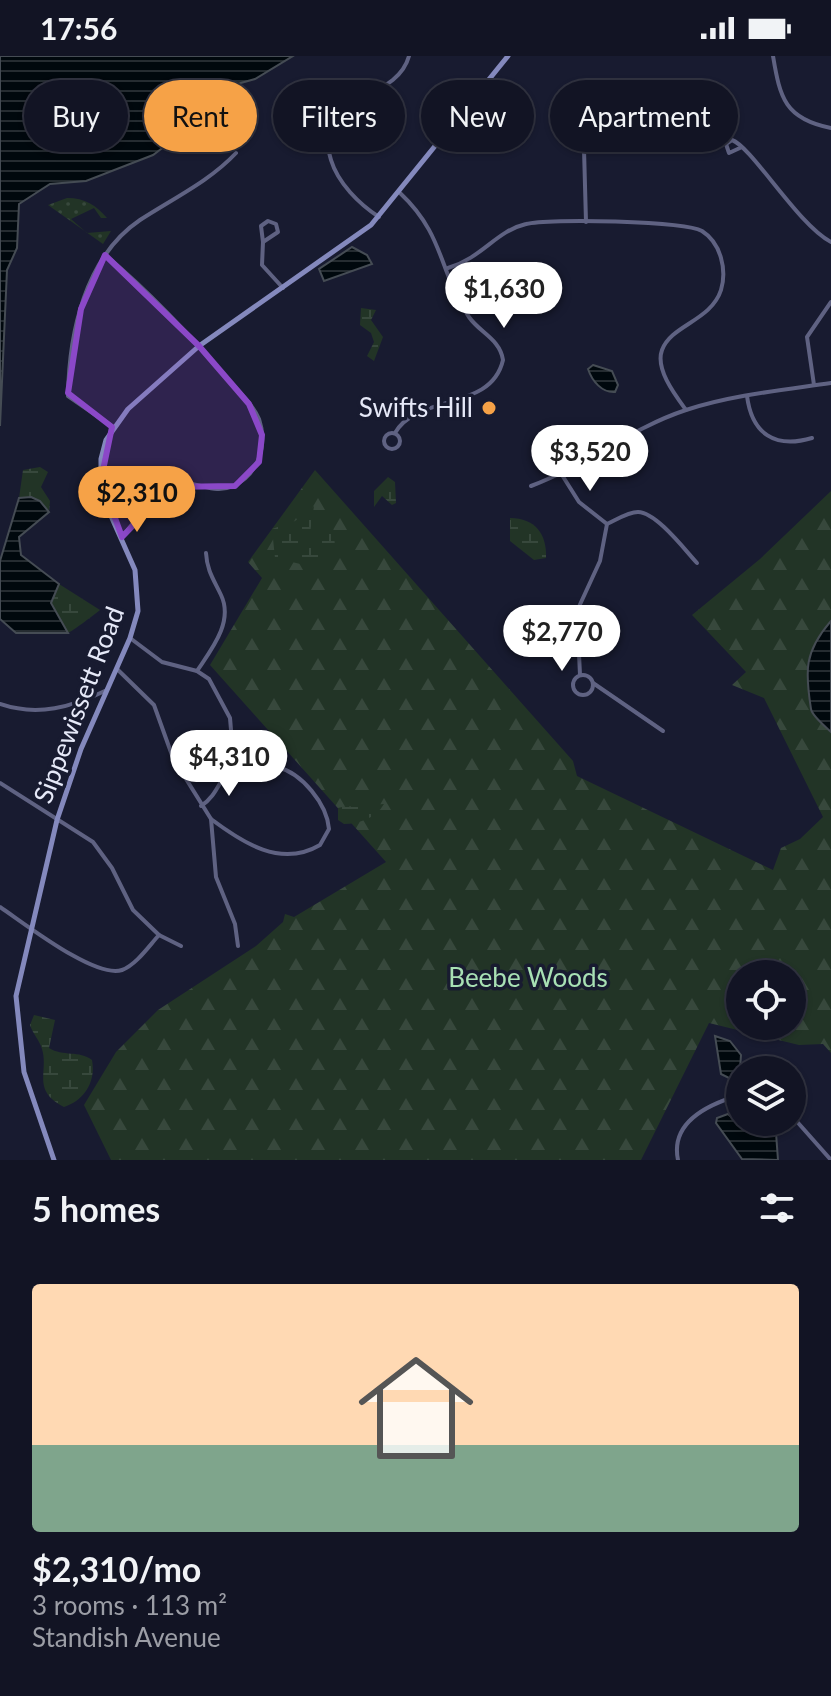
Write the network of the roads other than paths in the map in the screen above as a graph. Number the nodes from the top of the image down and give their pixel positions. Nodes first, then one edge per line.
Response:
1 (409, 56) edge
2 (508, 56) edge
3 (773, 56) edge
4 (831, 128) edge
5 (742, 147) dead end
6 (584, 152) edge
7 (236, 153) dead end
8 (400, 193) junction
9 (379, 217) junction
10 (586, 222) junction
11 (263, 242) junction
12 (831, 242) edge
13 (105, 255) junction
14 (448, 268) junction
15 (283, 288) junction
16 (831, 302) edge
17 (199, 346) junction
18 (831, 383) edge
19 (814, 385) junction
20 (747, 396) junction
21 (686, 410) junction
22 (113, 427) junction
23 (395, 433) junction
24 (812, 438) dead end
25 (562, 475) junction
26 (531, 486) dead end
27 (607, 524) junction
28 (122, 537) junction
29 (206, 553) dead end
30 (697, 563) dead end
31 (130, 638) junction
32 (117, 669) junction
33 (197, 671) junction
34 (580, 675) junction
35 (593, 683) junction
36 (107, 690) junction
37 (83, 701) junction
38 (101, 702) junction
39 (0, 704) edge
40 (663, 731) dead end
41 (234, 765) junction
42 (0, 783) edge
43 (201, 806) junction
44 (211, 819) junction
45 (57, 820) junction
46 (0, 907) edge
47 (30, 928) junction
48 (159, 935) junction
49 (181, 946) dead end
50 (238, 946) dead end
51 (726, 1102) edge
52 (806, 1132) edge
53 (54, 1160) edge
54 (678, 1160) edge
55 (831, 1160) edge

1 - 9 street
2 - 8 main road, Sippewissett Road
3 - 4 street
5 - 12 street
6 - 10 street
7 - 13 street
8 - 9 main road, Sippewissett Road
8 - 14 street
9 - 15 main road, Sippewissett Road
10 - 14 street
10 - 21 street
11 - 11 street
11 - 15 street
13 - 17 street
13 - 22 street
14 - 23 street
15 - 17 main road, Sippewissett Road
16 - 19 street
17 - 22 main road, Sippewissett Road
17 - 28 street
18 - 19 street
19 - 20 street
20 - 21 street
20 - 24 street
21 - 25 street
22 - 28 main road, Sippewissett Road
23 - 23 street
25 - 26 street
25 - 27 street
27 - 30 street
27 - 34 street
28 - 31 main road, Sippewissett Road
29 - 33 street
31 - 32 main road, Sippewissett Road
31 - 33 street
32 - 36 main road, Sippewissett Road
32 - 43 street
33 - 41 street
34 - 35 street
34 - 35 street
35 - 40 street
36 - 37 street
36 - 38 main road, Sippewissett Road
37 - 38 street
37 - 39 street
38 - 45 main road, Sippewissett Road
41 - 43 street
41 - 44 street
42 - 45 street
43 - 44 street
44 - 50 street
45 - 47 main road, Sippewissett Road
45 - 48 street
46 - 47 street
47 - 48 street
47 - 53 main road, Sippewissett Road
48 - 49 street
51 - 54 street
52 - 55 street

